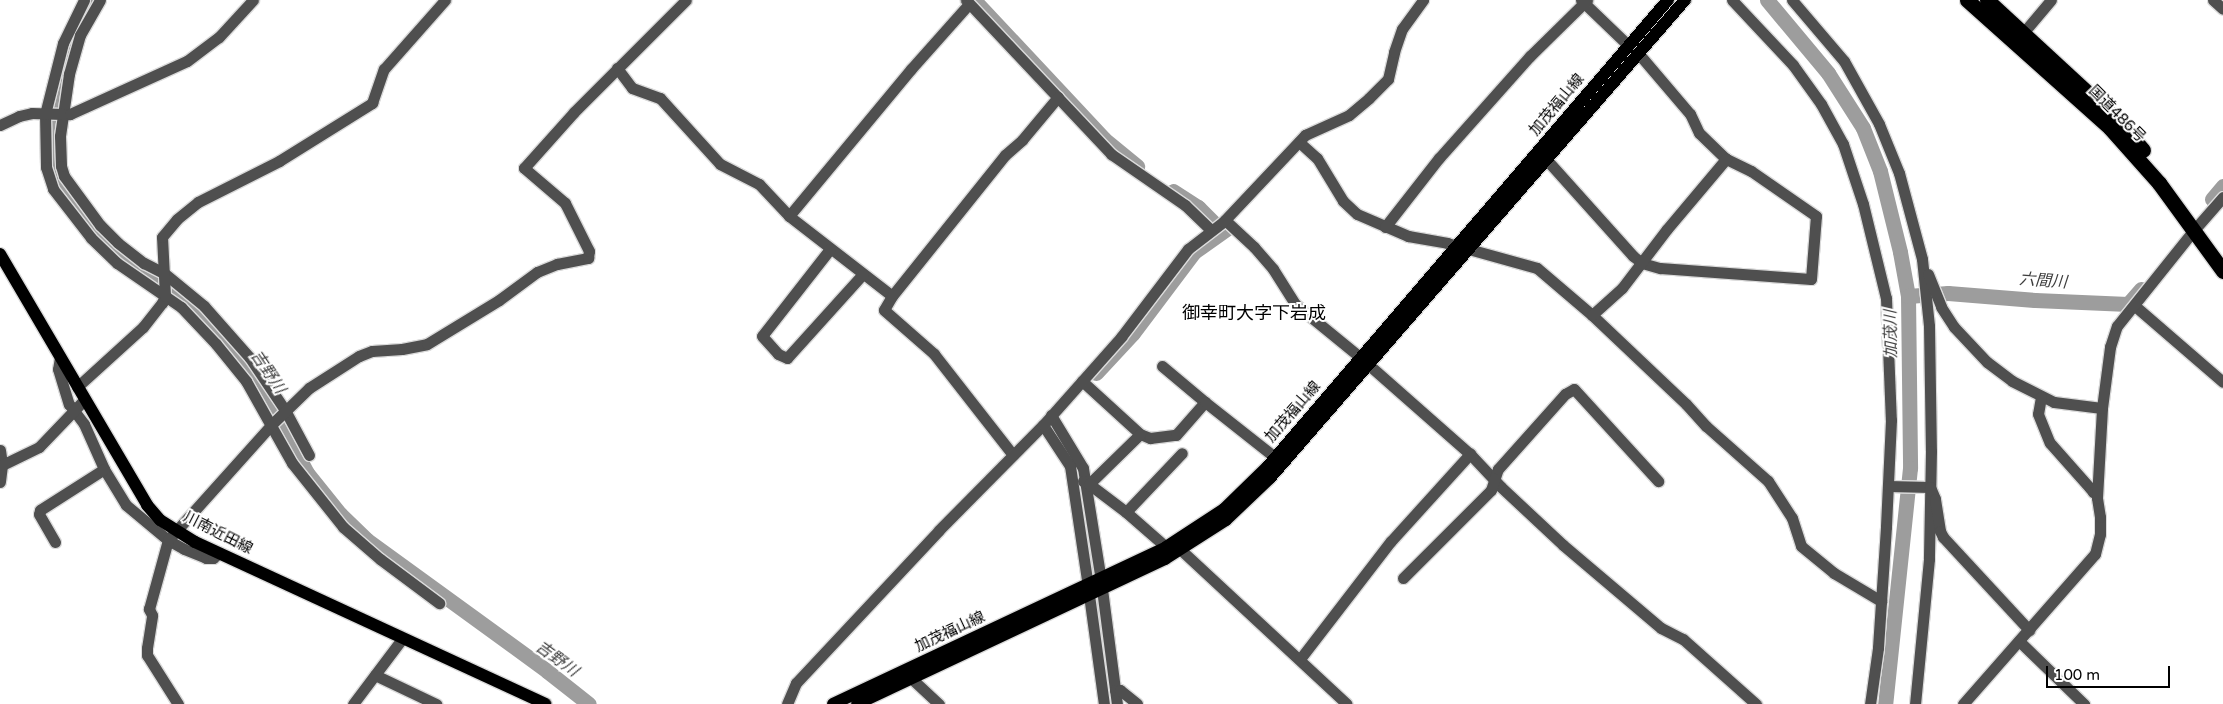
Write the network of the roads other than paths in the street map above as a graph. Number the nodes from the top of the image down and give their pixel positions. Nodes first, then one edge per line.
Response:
1 (84, 0) edge
2 (100, 0) edge
3 (253, 0) edge
4 (445, 0) edge
5 (686, 0) edge
6 (1422, 0) edge
7 (1668, 0) edge
8 (1685, 0) edge
9 (1732, 0) edge
10 (1792, 0) edge
11 (1967, 0) edge
12 (1987, 0) edge
13 (2051, 0) edge
14 (2213, 0) edge
15 (1584, 1) edge
16 (967, 2) edge
17 (2223, 9) edge
18 (2019, 37) junction
19 (1633, 49) junction
20 (617, 68) junction
21 (1058, 97) junction
22 (47, 114) junction
23 (61, 115) junction
24 (0, 125) edge
25 (1299, 142) junction
26 (1546, 159) junction
27 (1726, 159) junction
28 (2223, 197) edge
29 (789, 216) junction
30 (1218, 225) junction
31 (2197, 226) junction
32 (1385, 227) junction
33 (1462, 248) junction
34 (830, 249) junction
35 (0, 254) edge
36 (2223, 255) edge
37 (1922, 259) junction
38 (1642, 263) junction
39 (2223, 271) edge
40 (863, 274) junction
41 (164, 275) junction
42 (165, 293) junction
43 (892, 296) junction
44 (2135, 306) junction
45 (1592, 315) junction
46 (60, 357) junction
47 (1364, 362) junction
48 (1162, 366) dead end
49 (2223, 382) edge
50 (1084, 383) junction
51 (77, 387) junction
52 (2041, 397) junction
53 (85, 399) junction
54 (1205, 402) junction
55 (2102, 408) junction
56 (73, 410) junction
57 (285, 410) junction
58 (1053, 417) junction
59 (272, 424) junction
60 (1043, 425) junction
61 (1140, 434) junction
62 (0, 450) edge
63 (1182, 453) dead end
64 (1470, 454) junction
65 (309, 455) dead end
66 (1013, 455) junction
67 (1279, 460) junction
68 (2, 465) junction
69 (104, 469) junction
70 (1495, 480) junction
71 (1658, 481) dead end
72 (0, 482) edge
73 (1081, 482) junction
74 (1888, 486) junction
75 (1930, 487) junction
76 (2097, 491) junction
77 (1126, 512) junction
78 (172, 535) junction
79 (55, 542) dead end
80 (1166, 547) junction
81 (1181, 550) junction
82 (1403, 578) dead end
83 (1095, 587) junction
84 (1881, 602) junction
85 (439, 603) dead end
86 (2029, 630) junction
87 (402, 639) junction
88 (2020, 641) junction
89 (1300, 659) junction
90 (375, 675) junction
91 (912, 679) junction
92 (1115, 690) junction
93 (178, 704) edge
94 (352, 704) edge
95 (436, 704) edge
96 (545, 704) edge
97 (787, 704) edge
98 (833, 704) edge
99 (857, 704) edge
100 (939, 704) edge
101 (1104, 704) edge
102 (1117, 704) edge
103 (1137, 704) edge
104 (1346, 704) edge
105 (1756, 704) edge
106 (1870, 704) edge
107 (1915, 704) edge
108 (1963, 704) edge
109 (2084, 704) edge

1 - 22 street
2 - 23 street
3 - 23 street
4 - 41 street
5 - 20 street
6 - 25 street
7 - 19 main road, 加茂福山線
8 - 19 main road, 加茂福山線
9 - 74 street
10 - 37 street
11 - 18 highway, 国道486号
12 - 18 highway, 国道486号
13 - 18 street
14 - 17 street
15 - 19 street
15 - 32 street
16 - 21 street
16 - 29 street
18 - 31 highway, 国道486号
19 - 26 main road, 加茂福山線
19 - 27 street
19 - 33 main road, 加茂福山線
20 - 29 street
20 - 57 street
21 - 30 street
21 - 43 street
22 - 23 street
22 - 24 street
22 - 42 street
23 - 41 street
25 - 30 street
25 - 32 street
26 - 33 main road, 加茂福山線
26 - 38 street
27 - 38 street
27 - 38 street
28 - 31 street
29 - 34 street
30 - 47 street
30 - 50 street
31 - 36 highway, 国道486号
31 - 39 highway, 国道486号
31 - 44 street
32 - 33 street
33 - 45 street
33 - 47 main road, 加茂福山線
34 - 40 street
34 - 40 street
35 - 46 main road, 川南近田線
37 - 52 street
37 - 75 street
38 - 45 street
40 - 43 street
41 - 42 street
41 - 57 street
42 - 51 street
42 - 59 street
43 - 66 street
44 - 49 street
44 - 55 street
45 - 84 street
46 - 51 main road, 川南近田線
46 - 56 street
47 - 64 street
47 - 67 main road, 加茂福山線
48 - 54 street
50 - 58 street
50 - 61 street
51 - 53 main road, 川南近田線
52 - 55 street
52 - 76 street
53 - 56 street
53 - 78 main road, 川南近田線
54 - 61 street
54 - 67 street
55 - 76 street
56 - 68 street
56 - 69 street
57 - 59 street
57 - 65 street
58 - 60 street
58 - 73 street
59 - 78 street
59 - 85 street
60 - 66 street
60 - 73 street
61 - 73 street
62 - 68 street
63 - 77 street
64 - 70 street
64 - 89 street
66 - 97 street
67 - 80 main road, 加茂福山線
67 - 81 main road, 加茂福山線
68 - 72 street
69 - 78 street
69 - 79 street
70 - 71 street
70 - 82 street
70 - 105 street
73 - 77 street
73 - 83 street
74 - 75 street
74 - 84 street
75 - 86 street
75 - 107 street
76 - 86 street
77 - 80 street
78 - 87 main road, 川南近田線
78 - 93 street
80 - 81 street
80 - 83 main road, 加茂福山線
81 - 83 main road, 加茂福山線
81 - 89 street
83 - 91 main road, 加茂福山線
83 - 92 street
83 - 98 main road, 加茂福山線
83 - 101 street
84 - 106 street
86 - 88 street
87 - 90 street
87 - 96 main road, 川南近田線
88 - 108 street
88 - 109 street
89 - 104 street
90 - 94 street
90 - 95 street
91 - 99 main road, 加茂福山線
91 - 100 street
92 - 102 street
92 - 103 street

